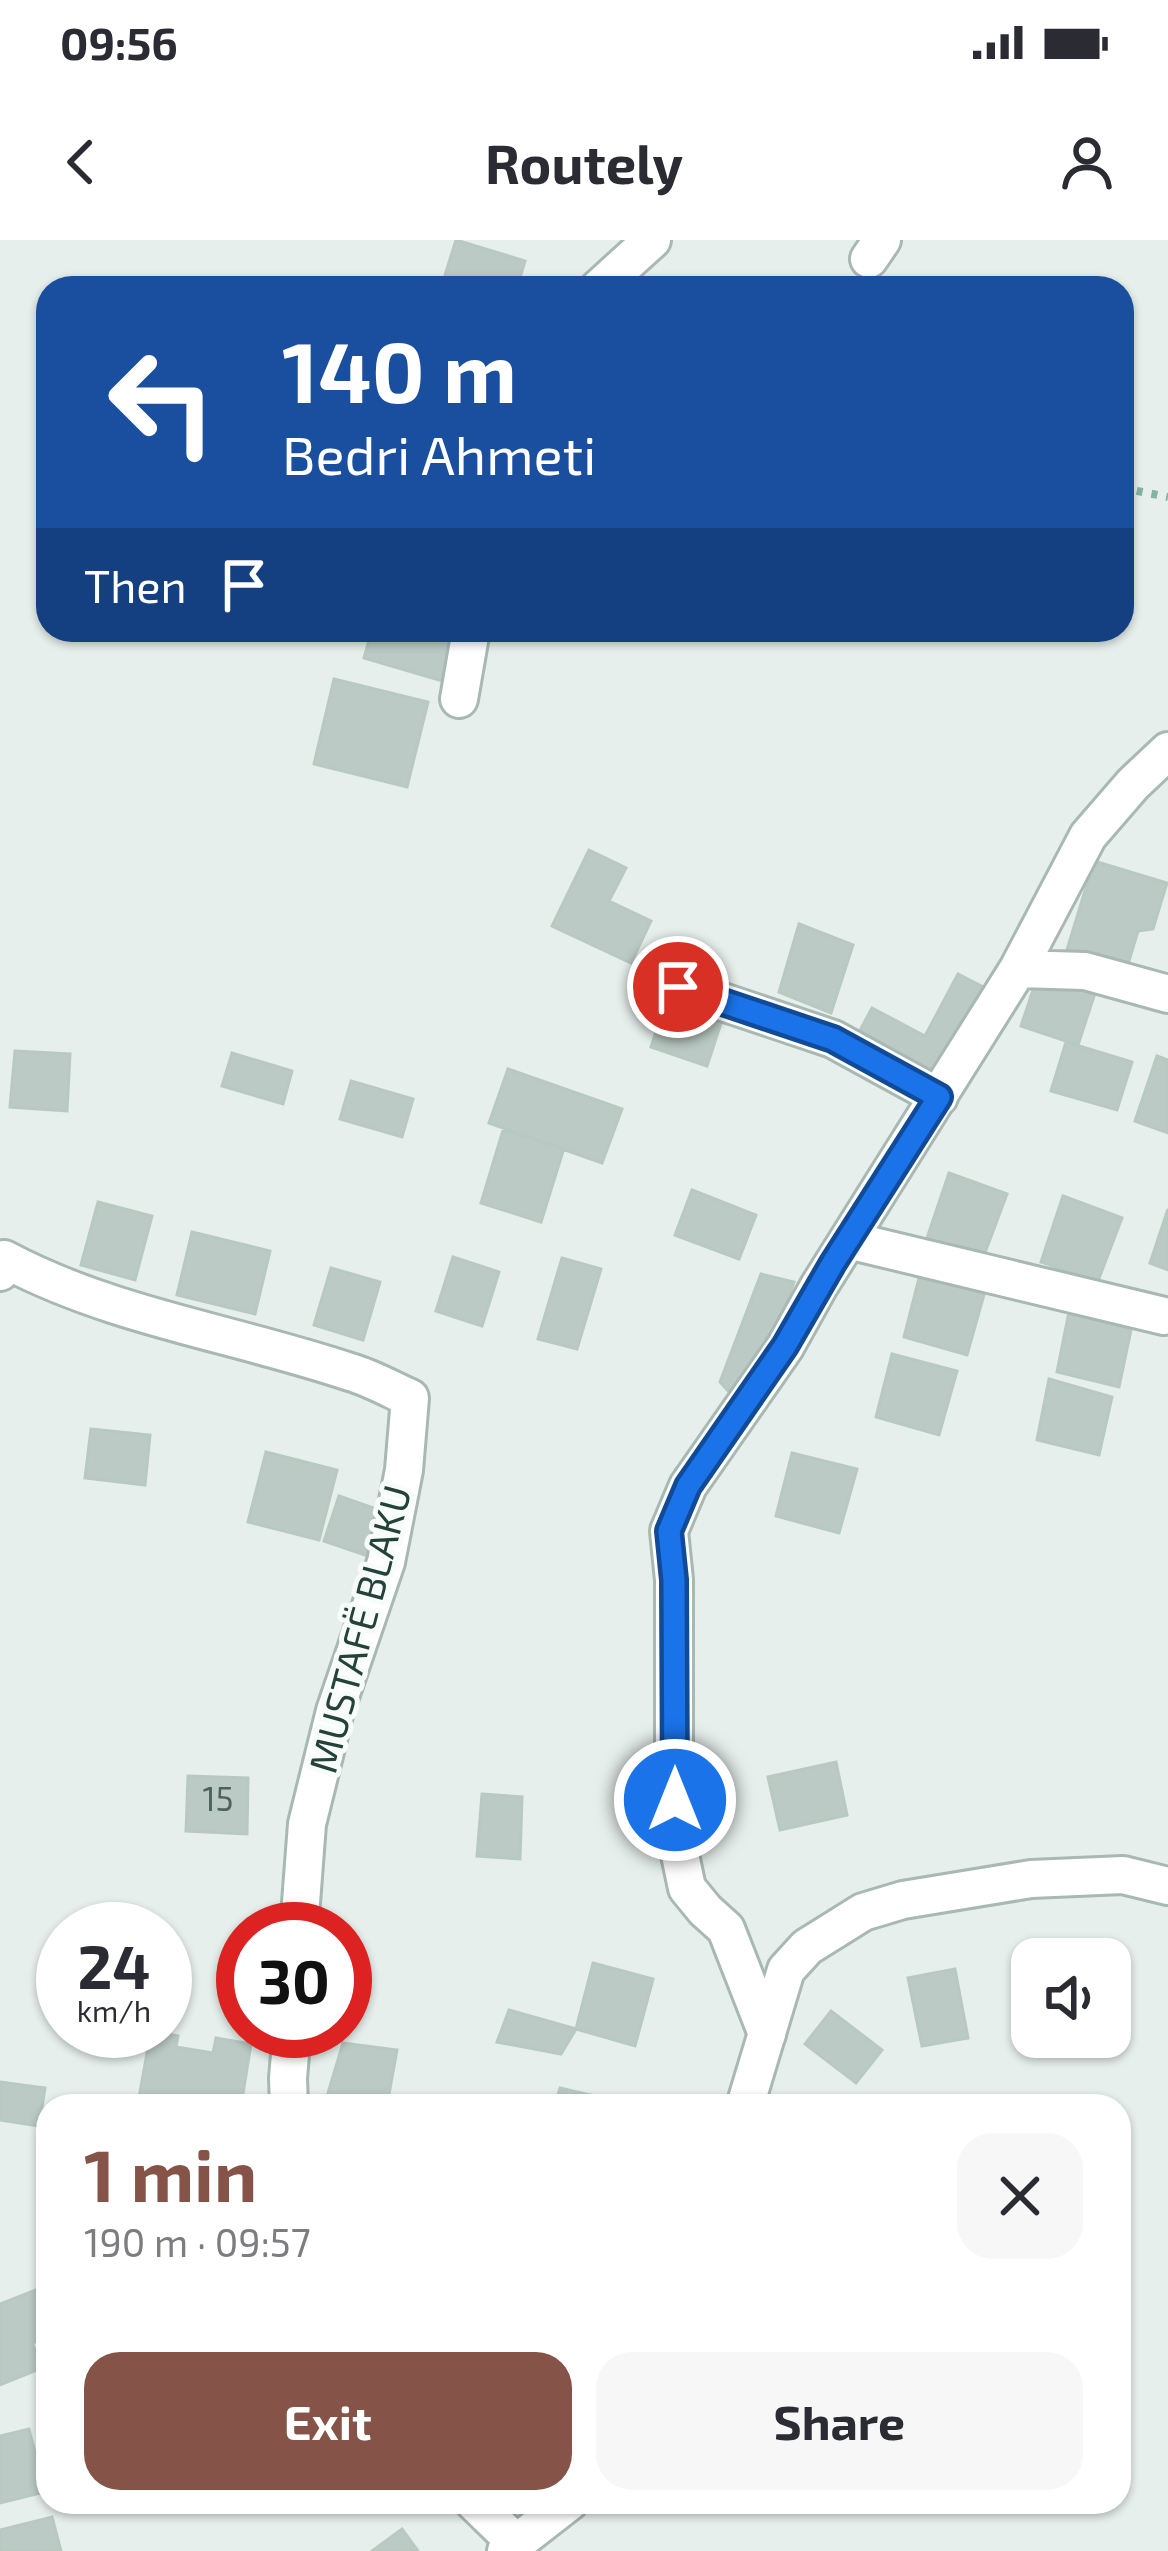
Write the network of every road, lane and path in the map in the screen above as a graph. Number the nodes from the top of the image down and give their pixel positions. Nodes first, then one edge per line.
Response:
1 (652, 240) edge
2 (612, 276) edge
3 (1134, 490) edge
4 (1168, 497) edge
5 (469, 642) edge
6 (459, 699) dead end
7 (1168, 751) edge
8 (1018, 969) junction
9 (678, 987) dead end
10 (1168, 994) edge
11 (939, 1097) junction
12 (848, 1240) junction
13 (2, 1265) edge
14 (1164, 1316) dead end
15 (1168, 1886) edge
16 (301, 1902) edge
17 (767, 2034) junction
18 (291, 2058) edge
19 (289, 2094) edge
20 (749, 2094) edge
21 (484, 2514) edge
22 (554, 2514) edge
23 (511, 2547) edge

1 - 2 street
3 - 4 path
5 - 6 street
7 - 8 street
8 - 10 street
8 - 11 street
9 - 11 street
11 - 12 street
12 - 14 street
12 - 17 street
13 - 16 street, MUSTAFË BLAKU
15 - 17 street
17 - 20 street
18 - 19 street
21 - 23 street
22 - 23 street

